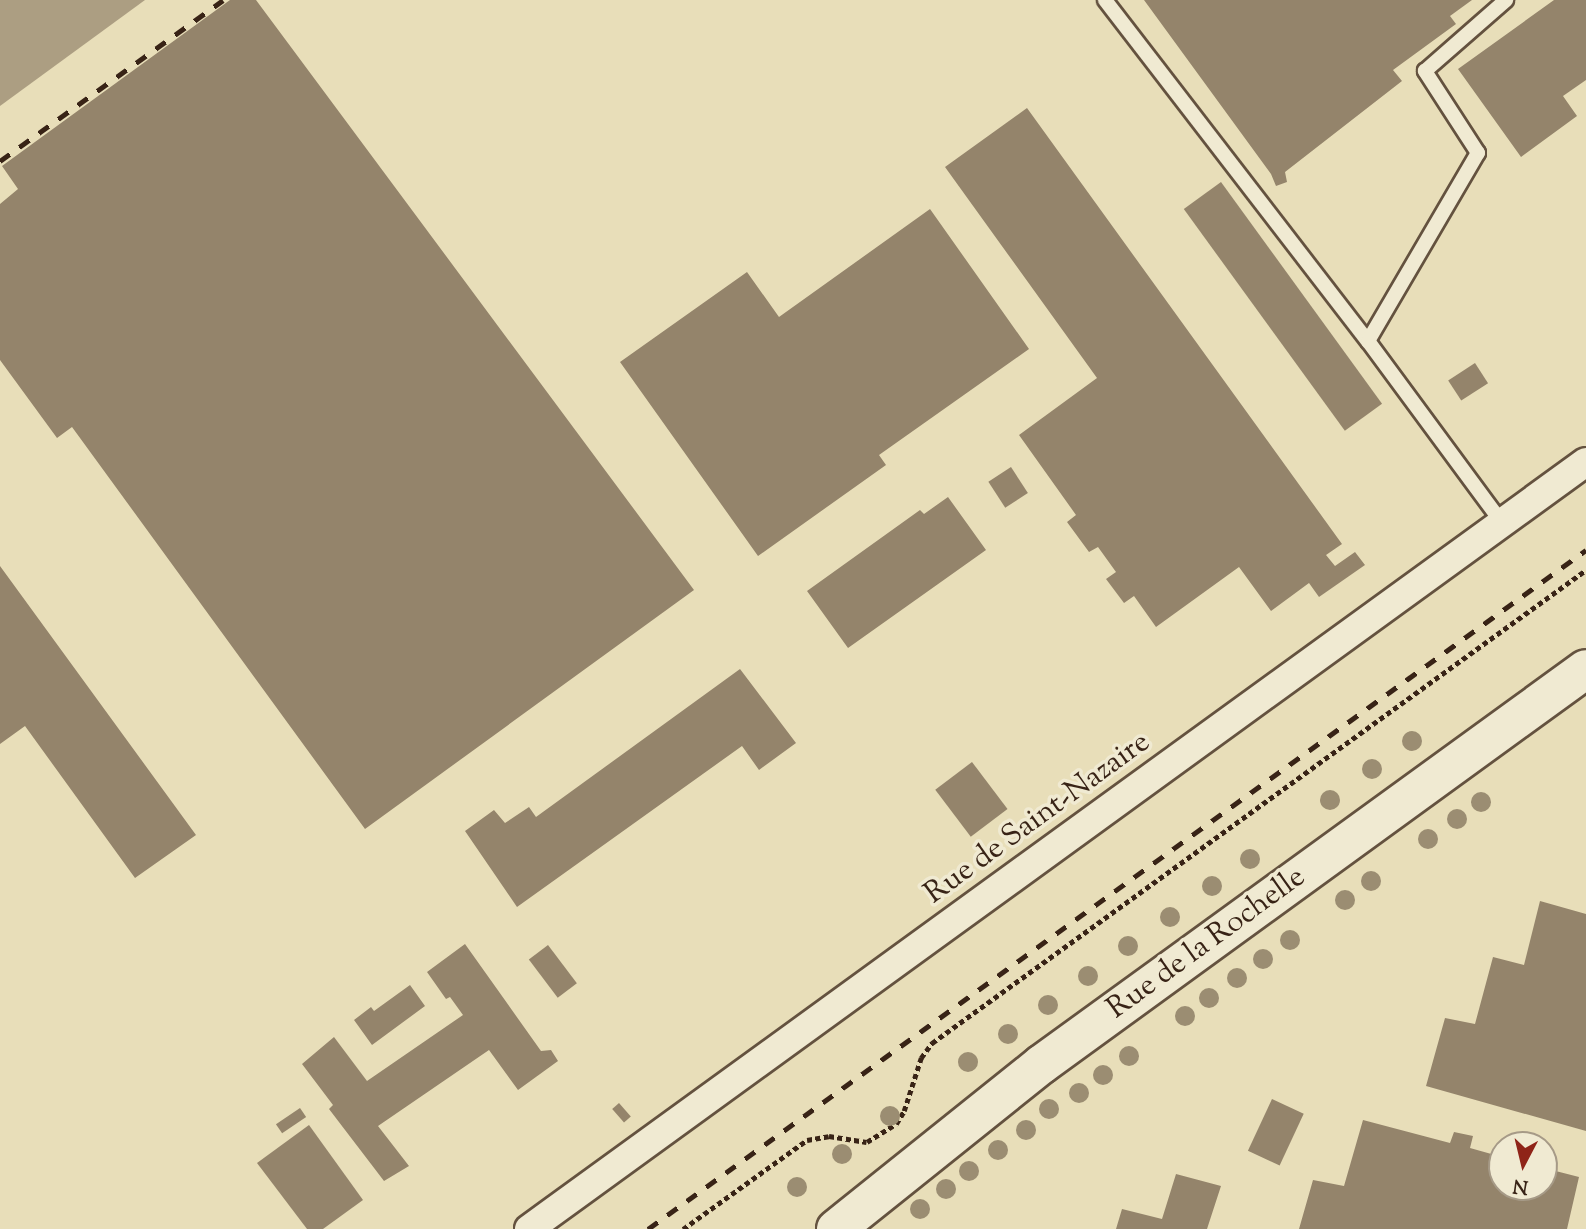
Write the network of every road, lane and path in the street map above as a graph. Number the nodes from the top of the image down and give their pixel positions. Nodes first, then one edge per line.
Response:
1 (1105, 0) edge
2 (1506, 0) edge
3 (1368, 341) junction
4 (1586, 462) edge
5 (1503, 524) junction
6 (1586, 570) edge
7 (1586, 669) edge
8 (529, 1229) edge
9 (683, 1229) edge
10 (835, 1229) edge

1 - 3 lane
2 - 3 lane
3 - 5 lane
4 - 5 street, Rue de Saint-Nazaire
5 - 8 street, Rue de Saint-Nazaire
6 - 9 path
7 - 10 main road, Rue de la Rochelle

